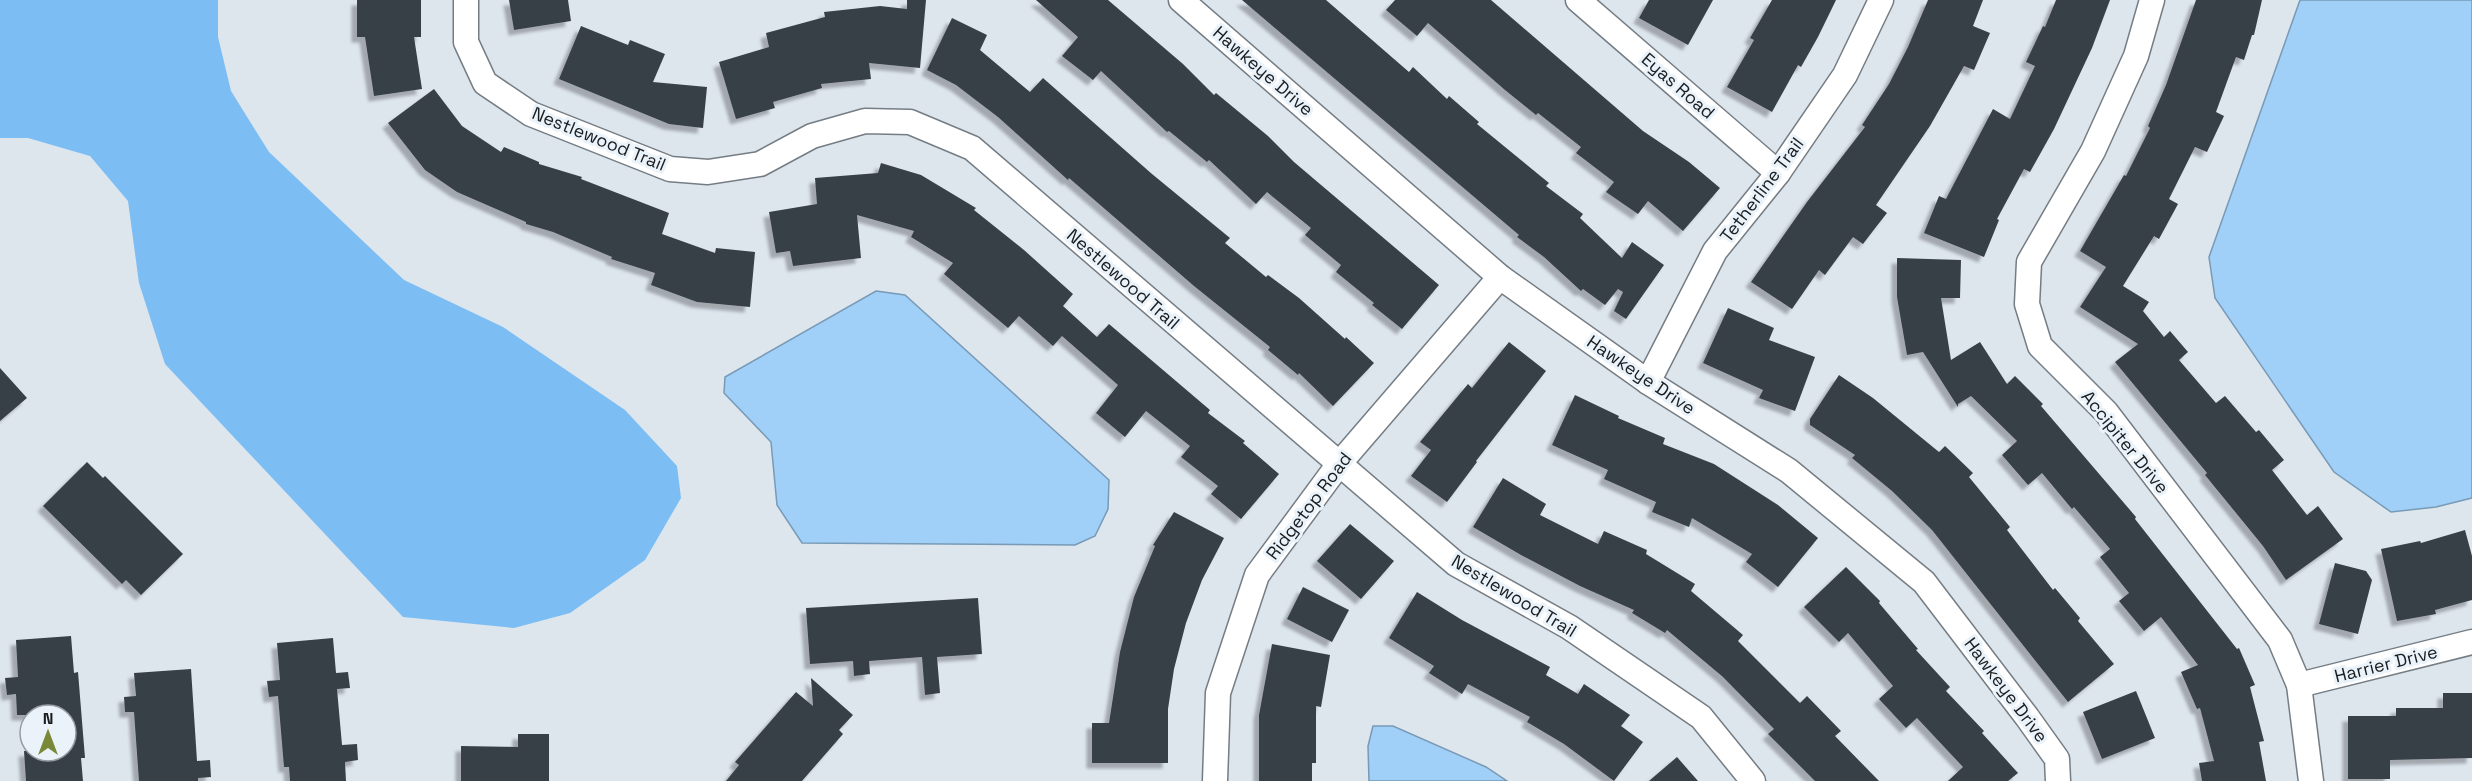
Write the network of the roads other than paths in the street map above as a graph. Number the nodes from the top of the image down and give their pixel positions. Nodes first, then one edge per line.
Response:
1 (466, 0) edge
2 (1181, 0) edge
3 (1881, 0) edge
4 (2152, 0) edge
5 (1584, 2) edge
6 (1778, 173) junction
7 (1500, 277) junction
8 (1648, 382) junction
9 (1339, 464) junction
10 (2472, 642) edge
11 (2299, 685) junction
12 (1215, 781) edge
13 (1753, 781) edge
14 (2058, 781) edge
15 (2311, 781) edge

1 - 9 street, Nestlewood Trail
2 - 7 street, Hawkeye Drive
3 - 6 street, Tetherline Trail
4 - 11 street, Accipiter Drive
5 - 6 street, Eyas Road
6 - 8 street, Tetherline Trail
7 - 8 street, Hawkeye Drive
7 - 9 street, Ridgetop Road
8 - 14 street, Hawkeye Drive
9 - 12 street, Ridgetop Road
9 - 13 street, Nestlewood Trail
10 - 11 street, Harrier Drive
11 - 15 street, Accipiter Drive

